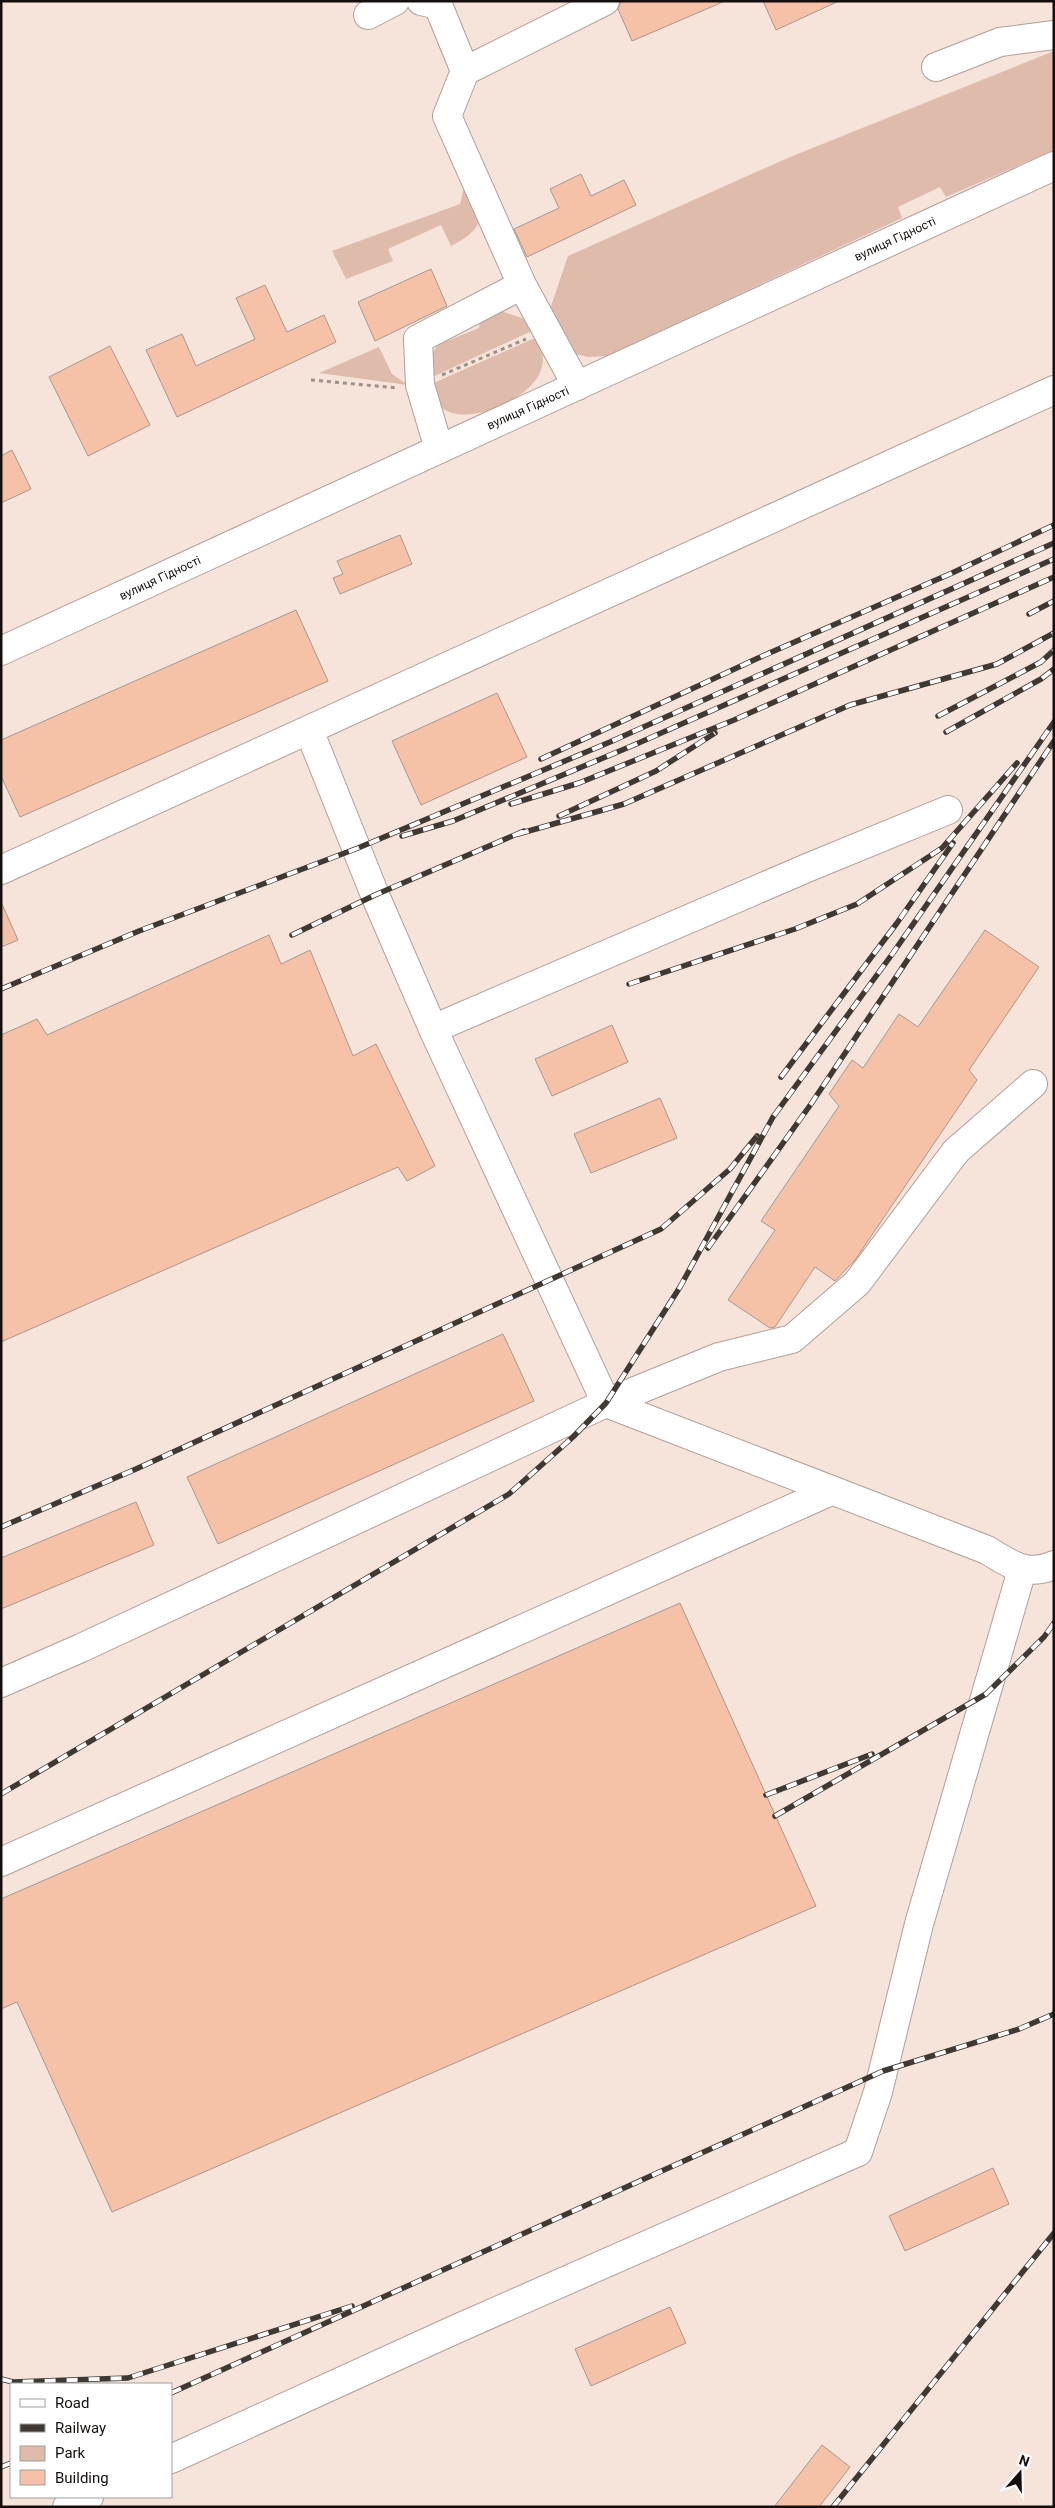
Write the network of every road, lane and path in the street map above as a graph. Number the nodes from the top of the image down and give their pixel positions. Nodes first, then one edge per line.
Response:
1 (395, 1) edge
2 (605, 1) edge
3 (436, 2) edge
4 (368, 14) dead end
5 (1054, 36) edge
6 (936, 67) dead end
7 (465, 71) junction
8 (1054, 166) edge
9 (522, 284) junction
10 (547, 330) junction
11 (439, 376) dead end
12 (311, 380) dead end
13 (577, 386) junction
14 (402, 388) dead end
15 (1054, 390) edge
16 (439, 449) junction
17 (1, 650) edge
18 (309, 730) junction
19 (948, 810) dead end
20 (1, 870) edge
21 (433, 1029) junction
22 (1033, 1084) dead end
23 (606, 1403) junction
24 (831, 1491) junction
25 (1054, 1566) edge
26 (1022, 1570) junction
27 (1, 1683) edge
28 (1, 1862) edge
29 (172, 2459) edge
30 (87, 2498) edge
31 (67, 2507) edge

1 - 4 main road
2 - 7 main road
3 - 7 main road
5 - 6 main road
7 - 9 main road
8 - 13 main road, вулиця Гідності
9 - 10 main road
9 - 16 main road
10 - 11 path
10 - 13 main road
12 - 14 path
13 - 16 main road, вулиця Гідності
15 - 18 main road
16 - 17 main road, вулиця Гідності
18 - 20 main road
18 - 21 main road
19 - 21 main road
21 - 23 main road
22 - 23 main road
23 - 24 main road
23 - 27 main road
24 - 26 main road
24 - 28 main road
25 - 26 main road
26 - 29 main road
30 - 31 main road

